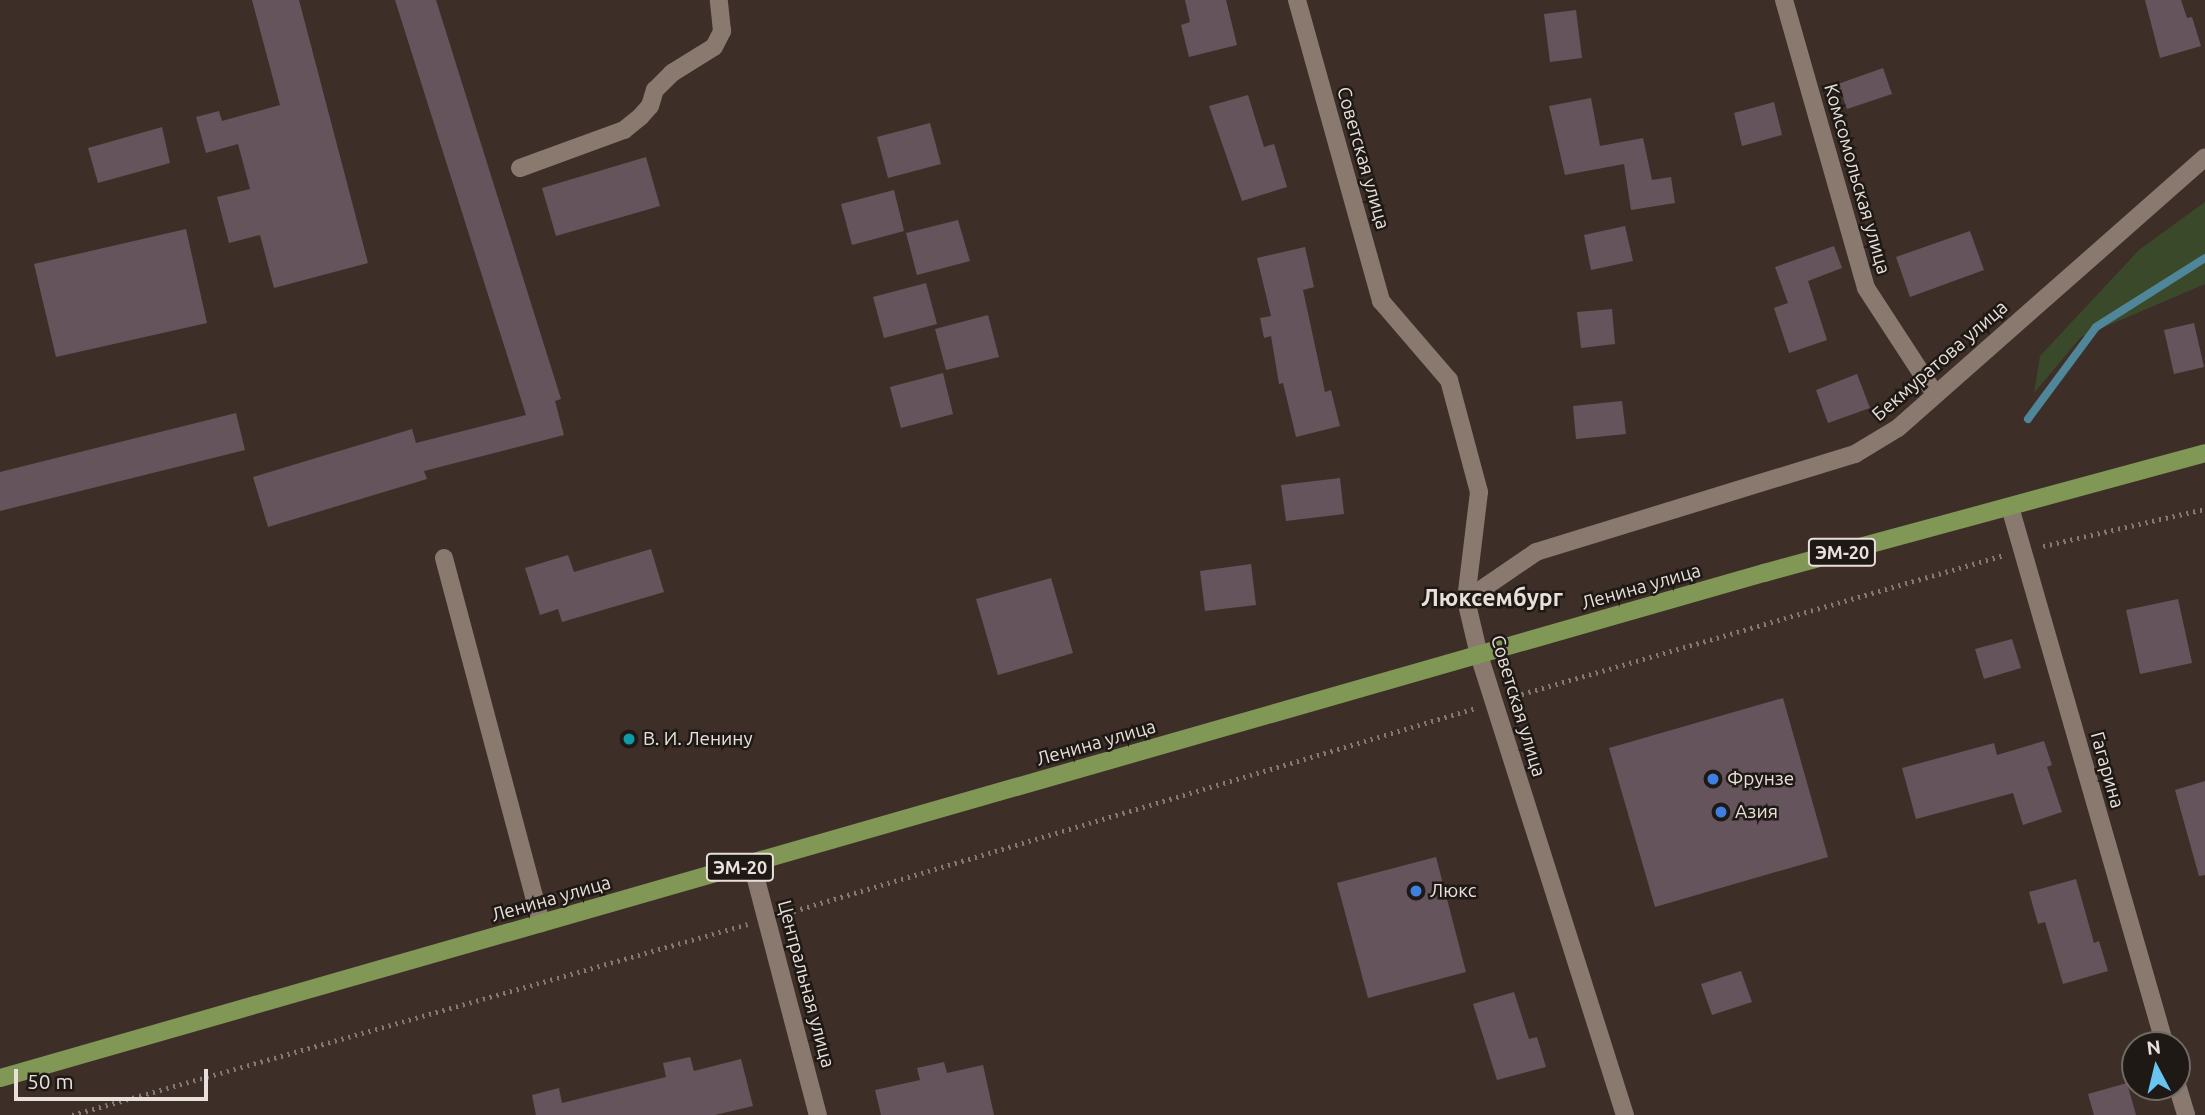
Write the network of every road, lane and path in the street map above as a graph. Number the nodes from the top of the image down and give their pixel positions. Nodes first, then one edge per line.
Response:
1 (719, 0) edge
2 (1297, 0) edge
3 (1784, 0) edge
4 (2205, 157) edge
5 (520, 168) dead end
6 (1935, 394) junction
7 (2205, 453) edge
8 (2010, 507) junction
9 (2205, 509) edge
10 (2022, 550) junction
11 (444, 558) dead end
12 (1466, 600) junction
13 (1479, 655) junction
14 (1494, 703) junction
15 (752, 864) junction
16 (767, 919) junction
17 (541, 923) junction
18 (2161, 1031) edge
19 (0, 1078) edge
20 (72, 1115) edge
21 (818, 1115) edge
22 (1625, 1115) edge

1 - 5 street
2 - 12 street, Советская улица
3 - 6 street, Комсомольская улица
4 - 6 street, Бекмуратова улица
6 - 12 street, Бекмуратова улица
7 - 8 main road, Ленина улица / ЭМ-20
8 - 10 street, Гагарина
8 - 13 main road, Ленина улица / ЭМ-20
9 - 10 path
10 - 14 path
10 - 18 street, Гагарина
11 - 17 street
12 - 13 street, Советская улица
13 - 14 street, Советская улица
13 - 15 main road, Ленина улица / ЭМ-20
14 - 16 path
14 - 22 street, Советская улица
15 - 16 street, Центральная улица
15 - 17 main road, Ленина улица / ЭМ-20
16 - 20 path
16 - 21 street, Центральная улица
17 - 19 main road, Ленина улица / ЭМ-20

